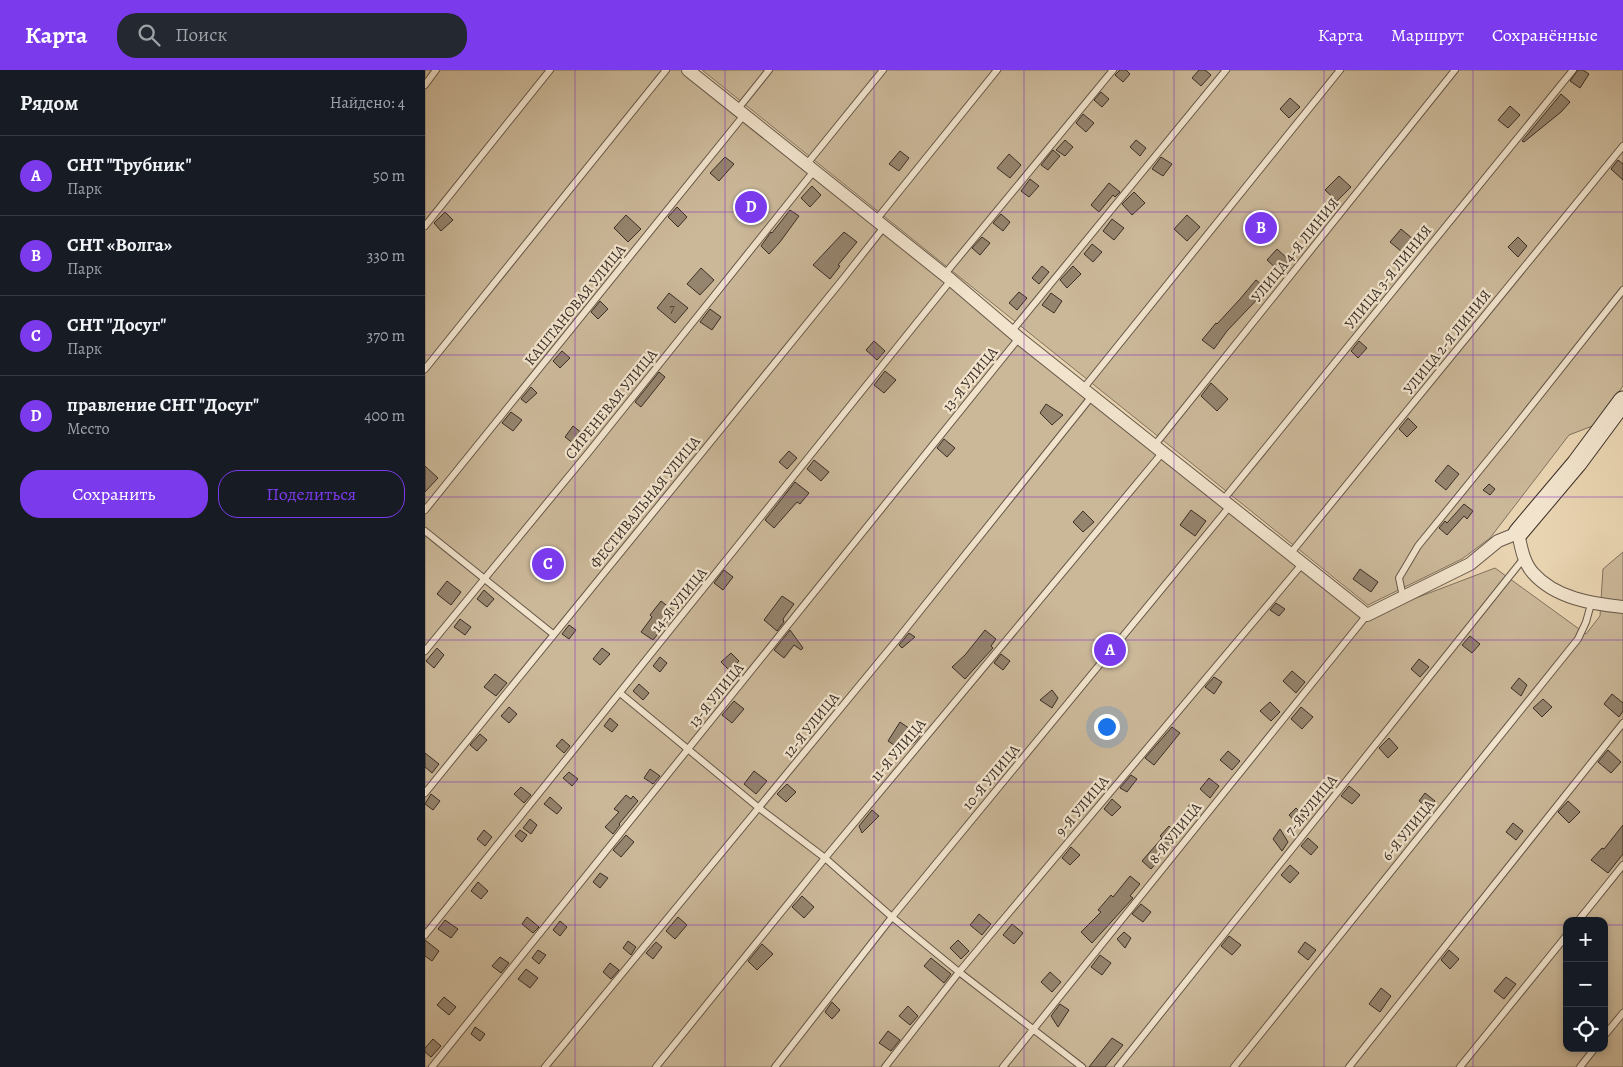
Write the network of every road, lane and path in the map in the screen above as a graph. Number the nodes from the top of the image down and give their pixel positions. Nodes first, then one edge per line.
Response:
1 (437, 70) edge
2 (550, 70) edge
3 (666, 70) edge
4 (688, 70) edge
5 (769, 70) edge
6 (883, 70) edge
7 (997, 70) edge
8 (1113, 70) edge
9 (1226, 70) edge
10 (1340, 70) edge
11 (1455, 70) edge
12 (1573, 70) edge
13 (425, 85) edge
14 (741, 112) junction
15 (1623, 146) edge
16 (810, 168) junction
17 (880, 224) junction
18 (425, 226) edge
19 (947, 277) junction
20 (1623, 290) edge
21 (1015, 335) junction
22 (425, 369) edge
23 (1087, 392) junction
24 (1623, 401) edge
25 (1159, 449) junction
26 (1227, 503) junction
27 (425, 510) edge
28 (425, 531) edge
29 (1518, 533) junction
30 (1290, 554) junction
31 (1524, 558) junction
32 (1303, 563) junction
33 (484, 578) junction
34 (1403, 597) junction
35 (1591, 604) junction
36 (1623, 607) edge
37 (1367, 615) junction
38 (553, 634) junction
39 (425, 651) edge
40 (620, 693) junction
41 (1623, 723) edge
42 (689, 750) junction
43 (425, 792) edge
44 (759, 808) junction
45 (825, 858) junction
46 (1623, 865) edge
47 (891, 917) junction
48 (1581, 917) edge
49 (425, 935) edge
50 (1563, 940) edge
51 (959, 972) junction
52 (1623, 1013) edge
53 (1033, 1029) junction
54 (1608, 1031) edge
55 (1592, 1052) edge
56 (432, 1067) edge
57 (545, 1067) edge
58 (655, 1067) edge
59 (775, 1067) edge
60 (885, 1067) edge
61 (1003, 1067) edge
62 (1082, 1067) edge
63 (1118, 1067) edge
64 (1234, 1067) edge
65 (1349, 1067) edge
66 (1461, 1067) edge
67 (1580, 1067) edge

1 - 13 lane
2 - 18 lane
3 - 22 lane
4 - 14 street
5 - 14 lane, КАШТАНОВАЯ УЛИЦА
6 - 16 lane, СИРЕНЕВАЯ УЛИЦА
7 - 17 lane, ФЕСТИВАЛЬНАЯ УЛИЦА
8 - 19 lane, 14-Я УЛИЦА
9 - 21 lane, 13-Я УЛИЦА
10 - 23 lane, 12-Я УЛИЦА
11 - 25 lane, УЛИЦА 4-Я ЛИНИЯ
12 - 26 lane, УЛИЦА 3-Я ЛИНИЯ
14 - 16 street
14 - 27 lane, КАШТАНОВАЯ УЛИЦА
15 - 30 lane, УЛИЦА 2-Я ЛИНИЯ
16 - 17 street
16 - 33 lane, СИРЕНЕВАЯ УЛИЦА
17 - 19 street
17 - 38 lane, ФЕСТИВАЛЬНАЯ УЛИЦА
19 - 21 street
19 - 40 lane, 14-Я УЛИЦА
20 - 34 lane
21 - 23 street
21 - 42 lane, 13-Я УЛИЦА
23 - 25 street
23 - 44 lane, 12-Я УЛИЦА
24 - 29 street
25 - 26 street
25 - 45 lane, 11-Я УЛИЦА
26 - 30 street
26 - 47 lane, 10-Я УЛИЦА
28 - 33 lane
29 - 31 street
29 - 34 street
30 - 32 street
31 - 35 street
31 - 63 lane, 7-Я УЛИЦА
32 - 37 street
32 - 51 lane, 9-Я УЛИЦА
33 - 38 lane
33 - 39 lane, СИРЕНЕВАЯ УЛИЦА
34 - 37 street
35 - 36 street
35 - 64 lane, 6-Я УЛИЦА
37 - 53 lane, 8-Я УЛИЦА
38 - 43 lane, ФЕСТИВАЛЬНАЯ УЛИЦА
40 - 42 lane
40 - 49 lane, 14-Я УЛИЦА
41 - 65 lane
42 - 44 lane
42 - 56 lane, 13-Я УЛИЦА
44 - 45 lane
44 - 57 lane, 12-Я УЛИЦА
45 - 47 lane
45 - 58 lane, 11-Я УЛИЦА
46 - 48 lane
47 - 51 lane
47 - 59 lane, 10-Я УЛИЦА
50 - 66 lane
51 - 53 lane
51 - 60 lane, 9-Я УЛИЦА
52 - 54 lane
53 - 61 lane, 8-Я УЛИЦА
53 - 62 lane
55 - 67 lane

